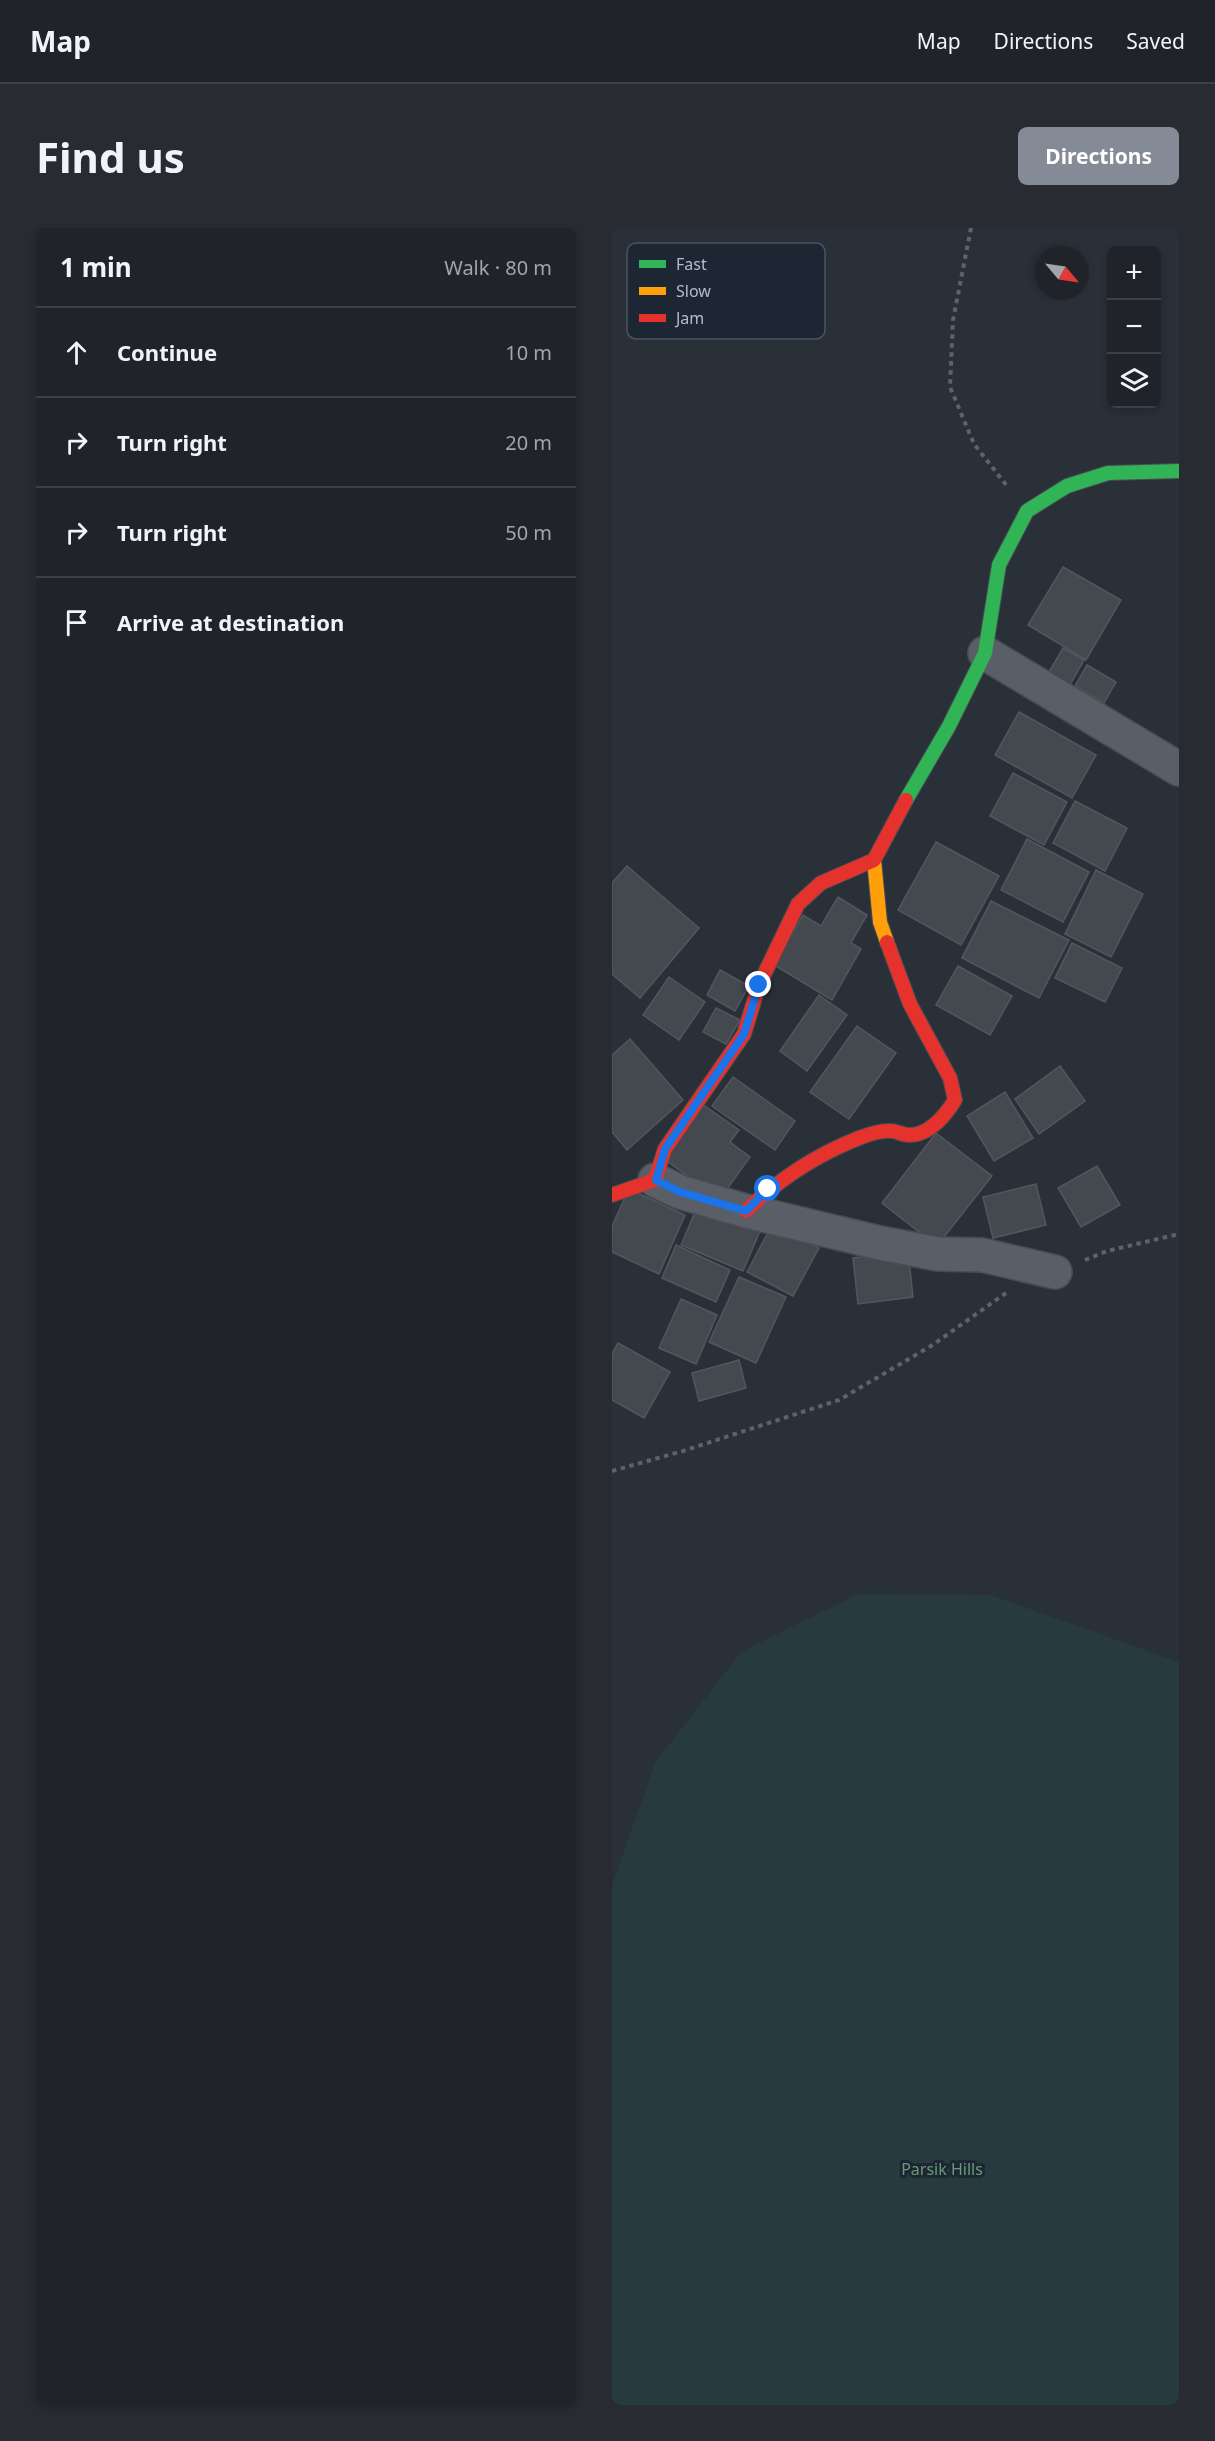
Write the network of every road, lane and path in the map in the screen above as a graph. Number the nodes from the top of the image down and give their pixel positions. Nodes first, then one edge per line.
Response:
1 (970, 228) edge
2 (1179, 471) edge
3 (1027, 511) junction
4 (985, 652) junction
5 (1179, 769) edge
6 (874, 860) junction
7 (656, 1180) junction
8 (612, 1195) edge
9 (746, 1211) junction
10 (1179, 1234) edge
11 (1055, 1272) junction
12 (612, 1471) edge

1 - 3 path
2 - 3 street
3 - 4 street
4 - 5 street
4 - 6 street
6 - 7 street
6 - 9 street
7 - 8 street
7 - 9 street
9 - 11 street
10 - 11 path
11 - 12 path

